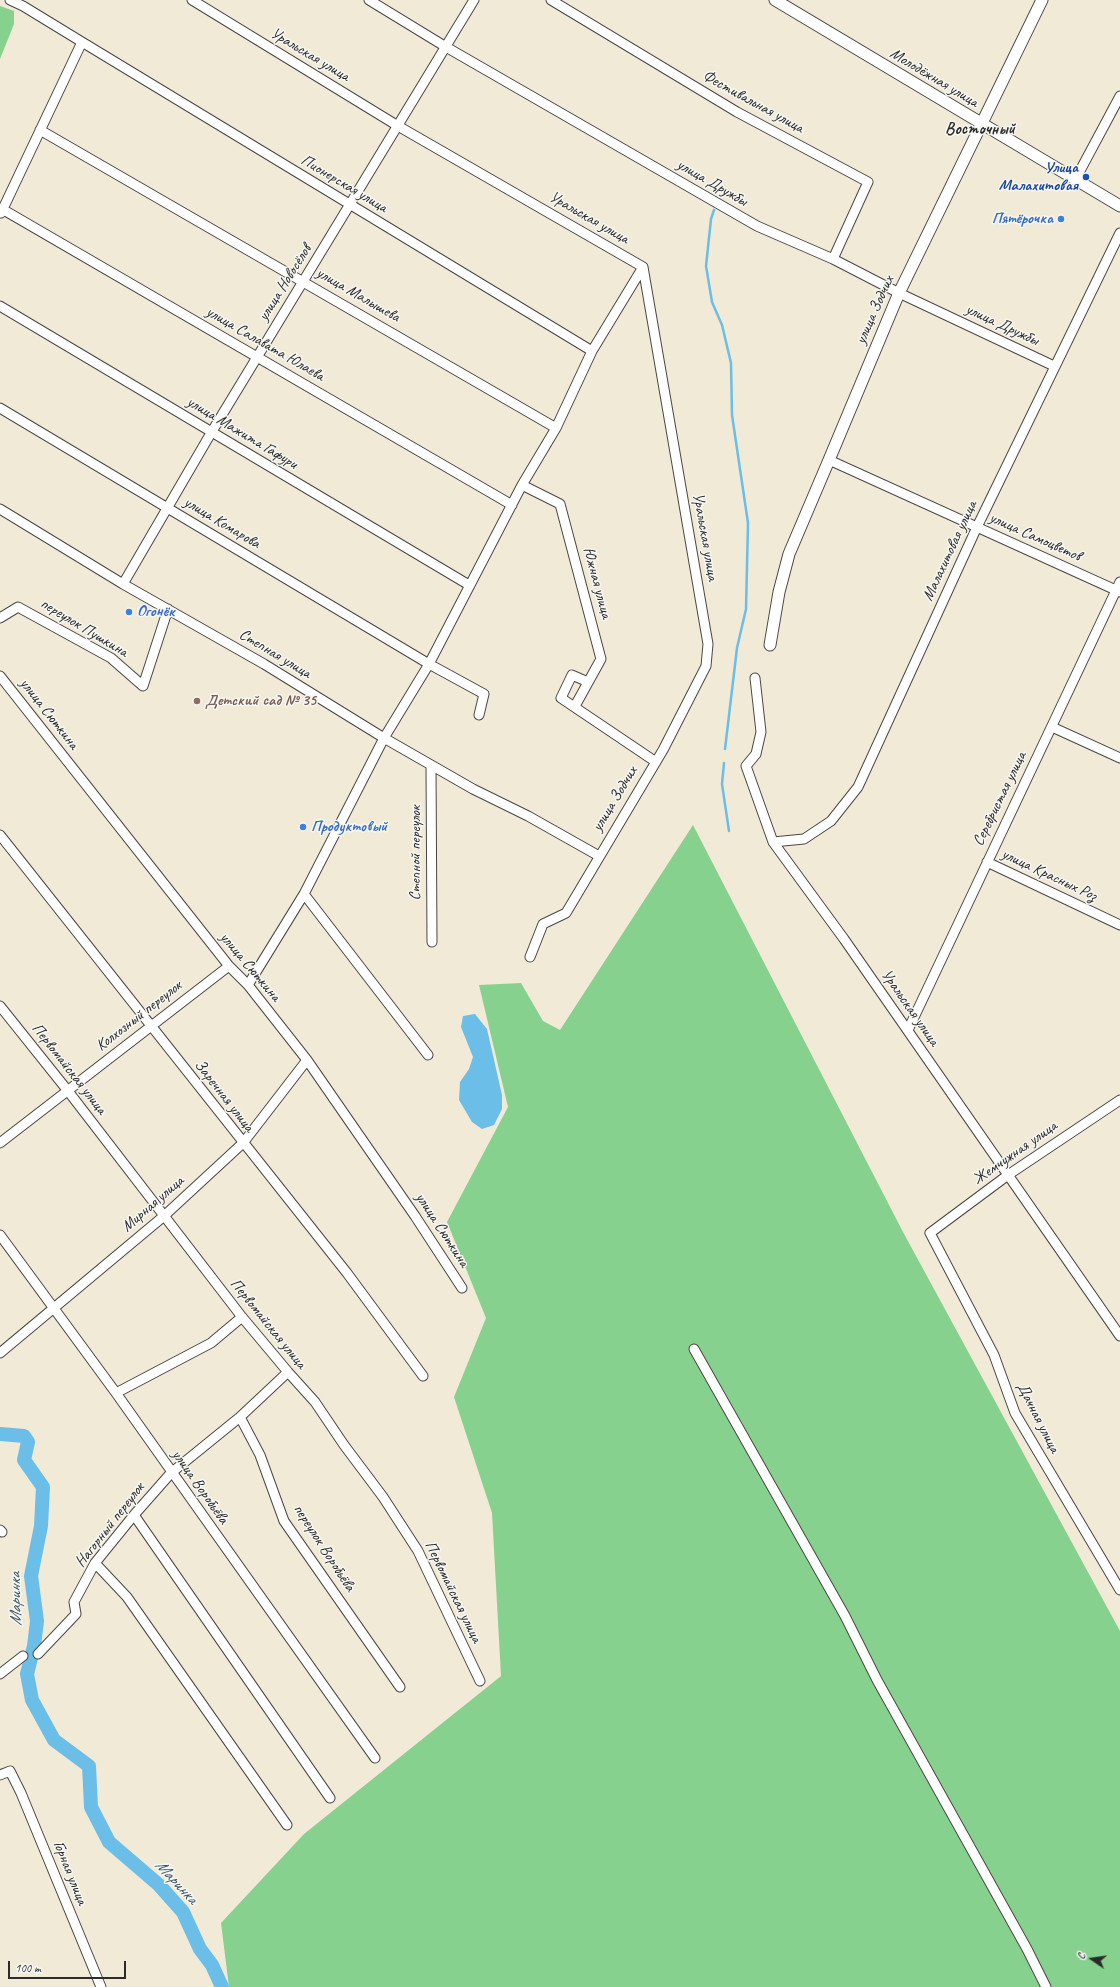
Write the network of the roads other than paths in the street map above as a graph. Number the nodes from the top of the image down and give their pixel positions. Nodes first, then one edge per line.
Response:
1 (10, 0) edge
2 (192, 0) edge
3 (369, 0) edge
4 (474, 0) edge
5 (551, 0) edge
6 (775, 0) edge
7 (1042, 0) edge
8 (82, 42) junction
9 (446, 47) junction
10 (1120, 96) edge
11 (982, 125) junction
12 (398, 126) junction
13 (40, 130) junction
14 (1075, 180) junction
15 (350, 205) junction
16 (1120, 206) edge
17 (1, 212) edge
18 (1120, 233) edge
19 (833, 259) junction
20 (643, 267) junction
21 (304, 281) junction
22 (899, 293) junction
23 (0, 306) edge
24 (592, 351) junction
25 (257, 357) junction
26 (1054, 366) junction
27 (0, 408) edge
28 (556, 428) junction
29 (211, 433) junction
30 (829, 460) junction
31 (522, 485) junction
32 (512, 505) junction
33 (168, 508) junction
34 (0, 509) edge
35 (978, 527) junction
36 (123, 584) junction
37 (469, 585) junction
38 (1119, 588) edge
39 (168, 609) junction
40 (0, 618) edge
41 (708, 644) joint
42 (770, 645) dead end
43 (429, 664) junction
44 (0, 676) edge
45 (755, 678) dead end
46 (588, 682) junction
47 (575, 706) junction
48 (479, 715) dead end
49 (1052, 727) junction
50 (384, 738) junction
51 (1120, 758) edge
52 (656, 762) junction
53 (431, 765) junction
54 (0, 835) edge
55 (773, 842) junction
56 (599, 856) junction
57 (986, 862) junction
58 (304, 894) junction
59 (1120, 925) edge
60 (432, 942) dead end
61 (530, 957) dead end
62 (229, 966) junction
63 (248, 985) junction
64 (0, 1006) edge
65 (150, 1026) junction
66 (908, 1030) junction
67 (428, 1055) dead end
68 (307, 1060) junction
69 (68, 1091) junction
70 (1120, 1100) edge
71 (0, 1143) edge
72 (243, 1143) junction
73 (1008, 1175) junction
74 (164, 1216) junction
75 (930, 1232) joint
76 (0, 1235) edge
77 (462, 1288) dead end
78 (54, 1308) junction
79 (242, 1318) junction
80 (1120, 1336) edge
81 (694, 1349) dead end
82 (0, 1353) edge
83 (288, 1372) junction
84 (423, 1376) dead end
85 (116, 1393) junction
86 (240, 1417) junction
87 (172, 1473) junction
88 (134, 1515) junction
89 (95, 1563) junction
90 (1120, 1590) edge
91 (38, 1654) dead end
92 (24, 1656) dead end
93 (0, 1674) edge
94 (480, 1681) dead end
95 (400, 1687) dead end
96 (375, 1758) dead end
97 (0, 1775) edge
98 (330, 1798) dead end
99 (287, 1825) dead end
100 (101, 1987) edge
101 (1046, 1987) edge

1 - 8 street, Пионерская улица
2 - 12 street, Уральская улица
3 - 9 street, улица Дружбы
4 - 9 street, улица Новосёлов
5 - 19 street, Фестивальная улица
6 - 11 street, Молодёжная улица
7 - 11 street, улица Зодчих
8 - 13 street
8 - 15 street, Пионерская улица
9 - 12 street, улица Новосёлов
9 - 19 street, улица Дружбы
10 - 14 street
11 - 14 street, Молодёжная улица
11 - 22 street, улица Зодчих
12 - 15 street, улица Новосёлов
12 - 20 street, Уральская улица
13 - 17 street
13 - 21 street, улица Малышева
14 - 16 street, Молодёжная улица
15 - 21 street, улица Новосёлов
15 - 24 street, Пионерская улица
17 - 25 street, улица Салавата Юлаева
18 - 26 street, Малахитовая улица
19 - 22 street, улица Дружбы
20 - 24 street
20 - 41 street, Уральская улица
21 - 25 street, улица Новосёлов
21 - 28 street, улица Малышева
22 - 26 street, улица Дружбы
22 - 30 street, улица Зодчих
23 - 29 street, улица Мажита Гафури
24 - 28 street
25 - 29 street, улица Новосёлов
25 - 32 street, улица Салавата Юлаева
26 - 35 street, Малахитовая улица
27 - 33 street, улица Комарова
28 - 31 street
29 - 33 street, улица Новосёлов
29 - 37 street, улица Мажита Гафури
30 - 35 street, улица Самоцветов
30 - 42 street, улица Зодчих
31 - 32 street
31 - 46 street, Южная улица
32 - 37 street
33 - 36 street, улица Новосёлов
33 - 43 street, улица Комарова
34 - 36 street, Степная улица
35 - 38 street, улица Самоцветов
35 - 55 street, Малахитовая улица
36 - 39 street, Степная улица
37 - 43 street
38 - 49 street, Серебристая улица
39 - 40 street, переулок Пушкина
39 - 50 street, Степная улица
41 - 52 street, улица Зодчих
43 - 48 street, улица Комарова
43 - 50 street
44 - 62 street, улица Сюткина
45 - 55 street, Уральская улица
46 - 47 street, Южная улица
46 - 47 street
47 - 52 street
49 - 51 street
49 - 57 street, Серебристая улица
50 - 53 street, Степная улица
50 - 58 street
52 - 56 street, улица Зодчих
53 - 56 street, Степная улица
53 - 60 street, Степной переулок
54 - 65 street, Заречная улица
55 - 66 street, Уральская улица
56 - 61 street, улица Зодчих
57 - 59 street, улица Красных Роз
57 - 66 street, Серебристая улица
58 - 63 street
58 - 67 street
62 - 63 street, улица Сюткина
62 - 65 street, Колхозный переулок
63 - 68 street, улица Сюткина
64 - 69 street, Первомайская улица
65 - 69 street, Колхозный переулок
65 - 72 street, Заречная улица
66 - 73 street, Уральская улица
68 - 72 street, Мирная улица
68 - 77 street, улица Сюткина
69 - 71 street, Колхозный переулок
69 - 74 street, Первомайская улица
70 - 73 street, Жемчужная улица
72 - 74 street, Мирная улица
72 - 84 street, Заречная улица
73 - 75 street, Жемчужная улица
73 - 80 street, Уральская улица
74 - 78 street, Мирная улица
74 - 79 street, Первомайская улица
75 - 90 street, Дачная улица
76 - 78 street, улица Воробьёва
78 - 82 street, Мирная улица
78 - 85 street, улица Воробьёва
79 - 83 street, Первомайская улица
79 - 85 street
81 - 101 street
83 - 86 street, Нагорный переулок
83 - 94 street, Первомайская улица
85 - 87 street, улица Воробьёва
86 - 87 street, Нагорный переулок
86 - 95 street, переулок Воробьёва
87 - 88 street, Нагорный переулок
87 - 96 street, улица Воробьёва
88 - 89 street, Нагорный переулок
88 - 98 street
89 - 91 street, Нагорный переулок
89 - 99 street
92 - 93 street
97 - 100 street, Горная улица

